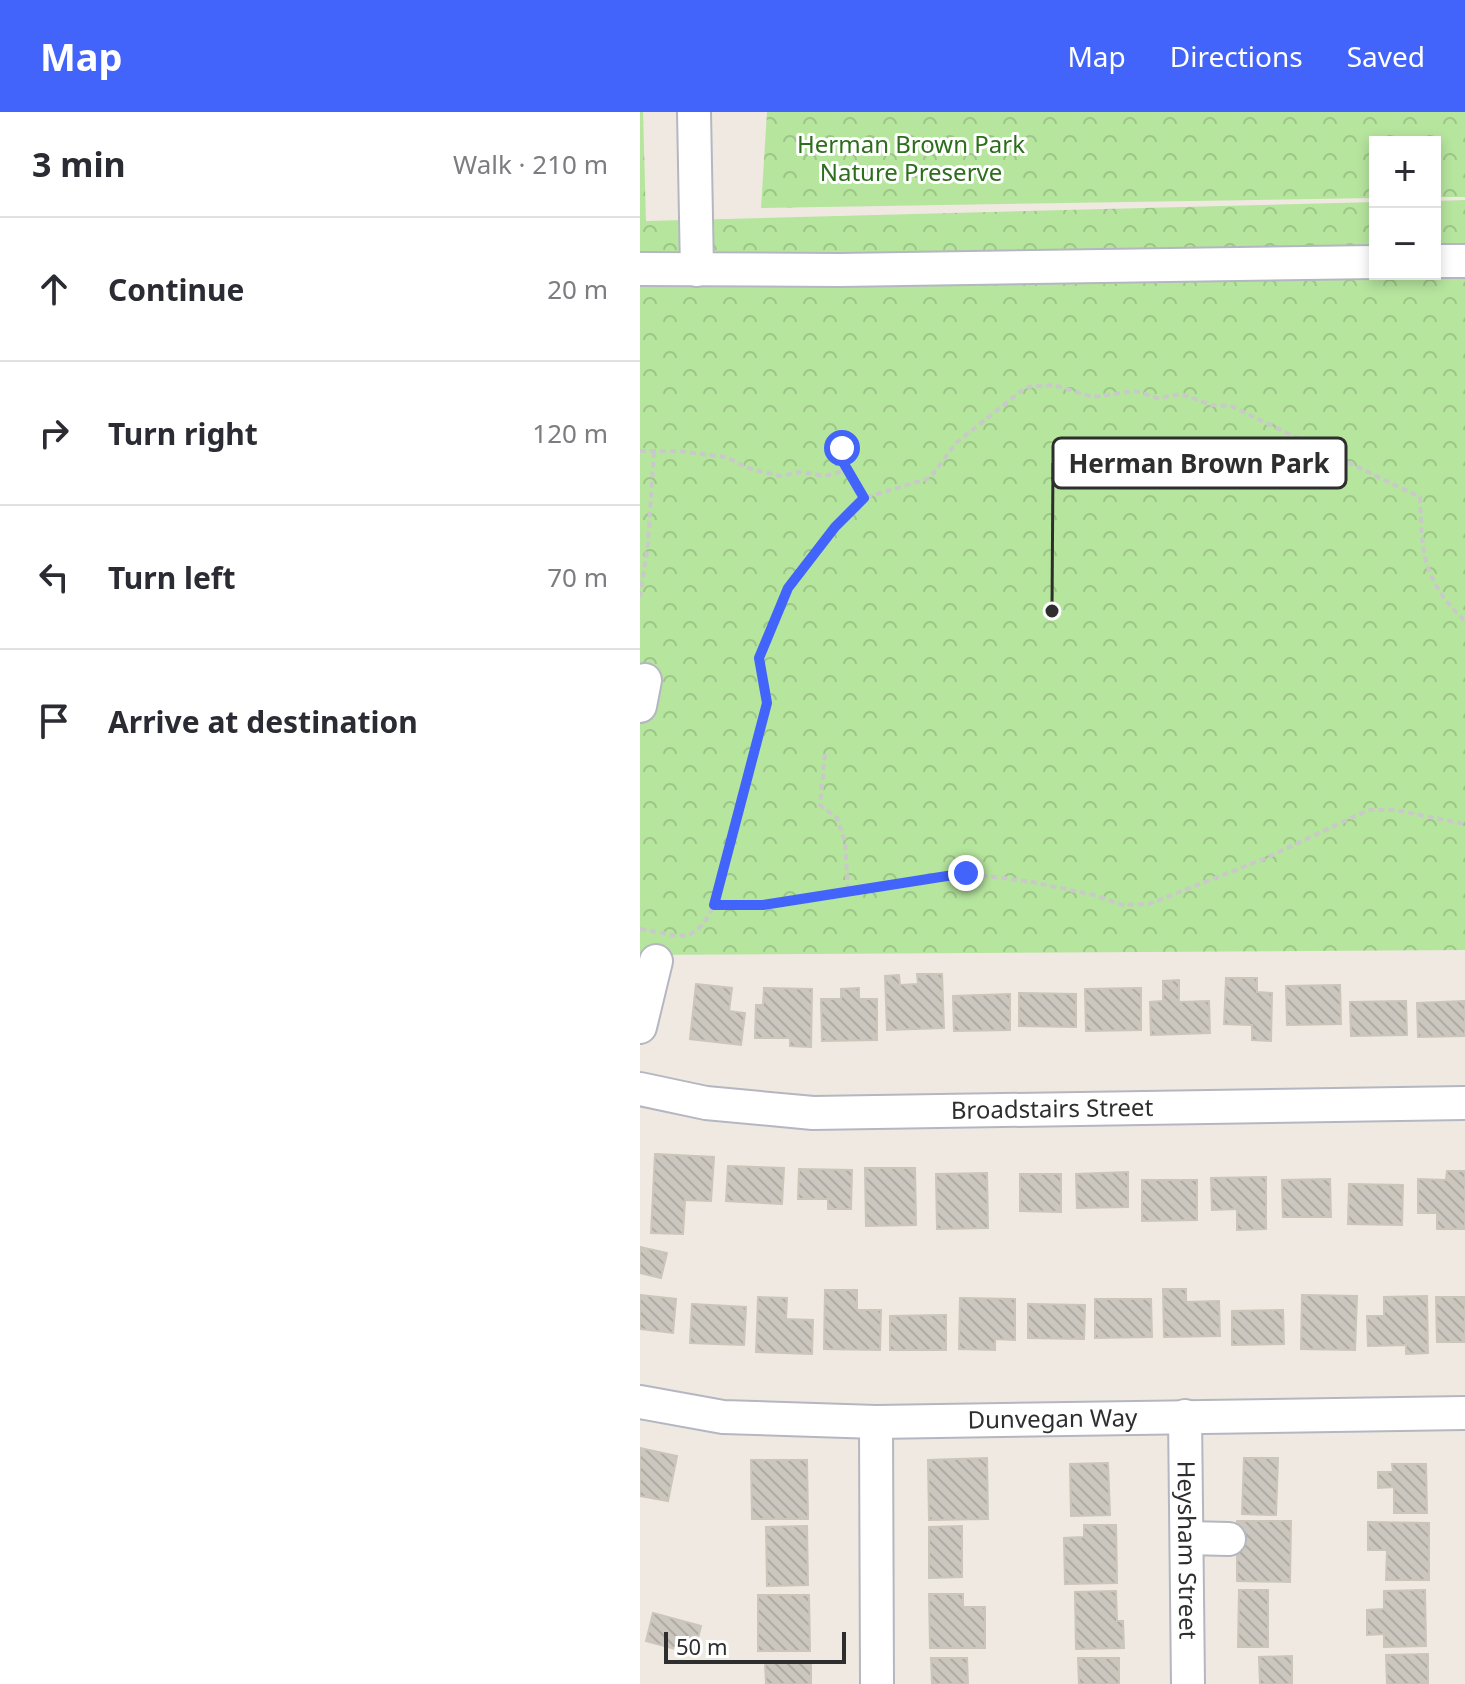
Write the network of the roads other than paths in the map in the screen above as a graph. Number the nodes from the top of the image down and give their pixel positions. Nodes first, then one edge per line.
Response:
1 (694, 112) edge
2 (1441, 261) edge
3 (1465, 261) edge
4 (1369, 262) edge
5 (640, 269) edge
6 (697, 270) junction
7 (656, 961) dead end
8 (640, 1027) edge
9 (640, 1089) edge
10 (1465, 1103) edge
11 (640, 1402) edge
12 (1465, 1413) edge
13 (1185, 1416) junction
14 (876, 1422) junction
15 (1187, 1538) junction
16 (1229, 1539) dead end
17 (877, 1684) edge
18 (1188, 1684) edge

1 - 6 street
2 - 3 street
4 - 6 street
5 - 6 street
7 - 8 street
9 - 10 street, Broadstairs Street
11 - 14 street, Dunvegan Way
12 - 13 street, Dunvegan Way
13 - 14 street, Dunvegan Way
13 - 15 street, Heysham Street
14 - 17 street
15 - 16 street
15 - 18 street, Heysham Street

